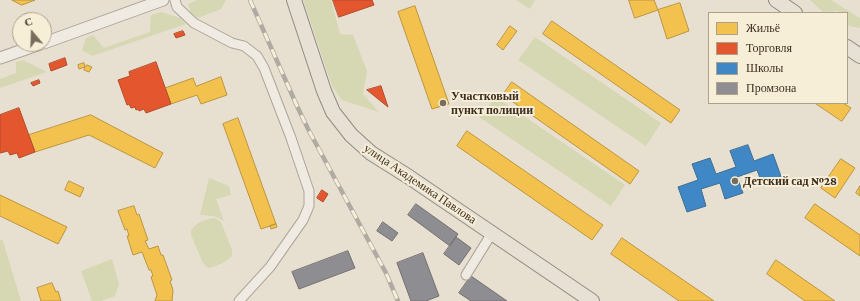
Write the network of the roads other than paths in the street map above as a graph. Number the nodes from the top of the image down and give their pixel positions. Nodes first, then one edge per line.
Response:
1 (163, 0) edge
2 (175, 0) edge
3 (294, 0) edge
4 (776, 0) edge
5 (794, 12) edge
6 (52, 40) edge
7 (848, 48) edge
8 (17, 52) edge
9 (860, 56) edge
10 (0, 58) edge
11 (492, 233) junction
12 (466, 275) dead end
13 (239, 301) edge
14 (592, 301) edge

1 - 6 street
2 - 13 street
3 - 11 main road, улица Академика Павлова
4 - 5 main road
7 - 9 main road
8 - 10 street
11 - 12 street
11 - 14 main road, улица Академика Павлова

